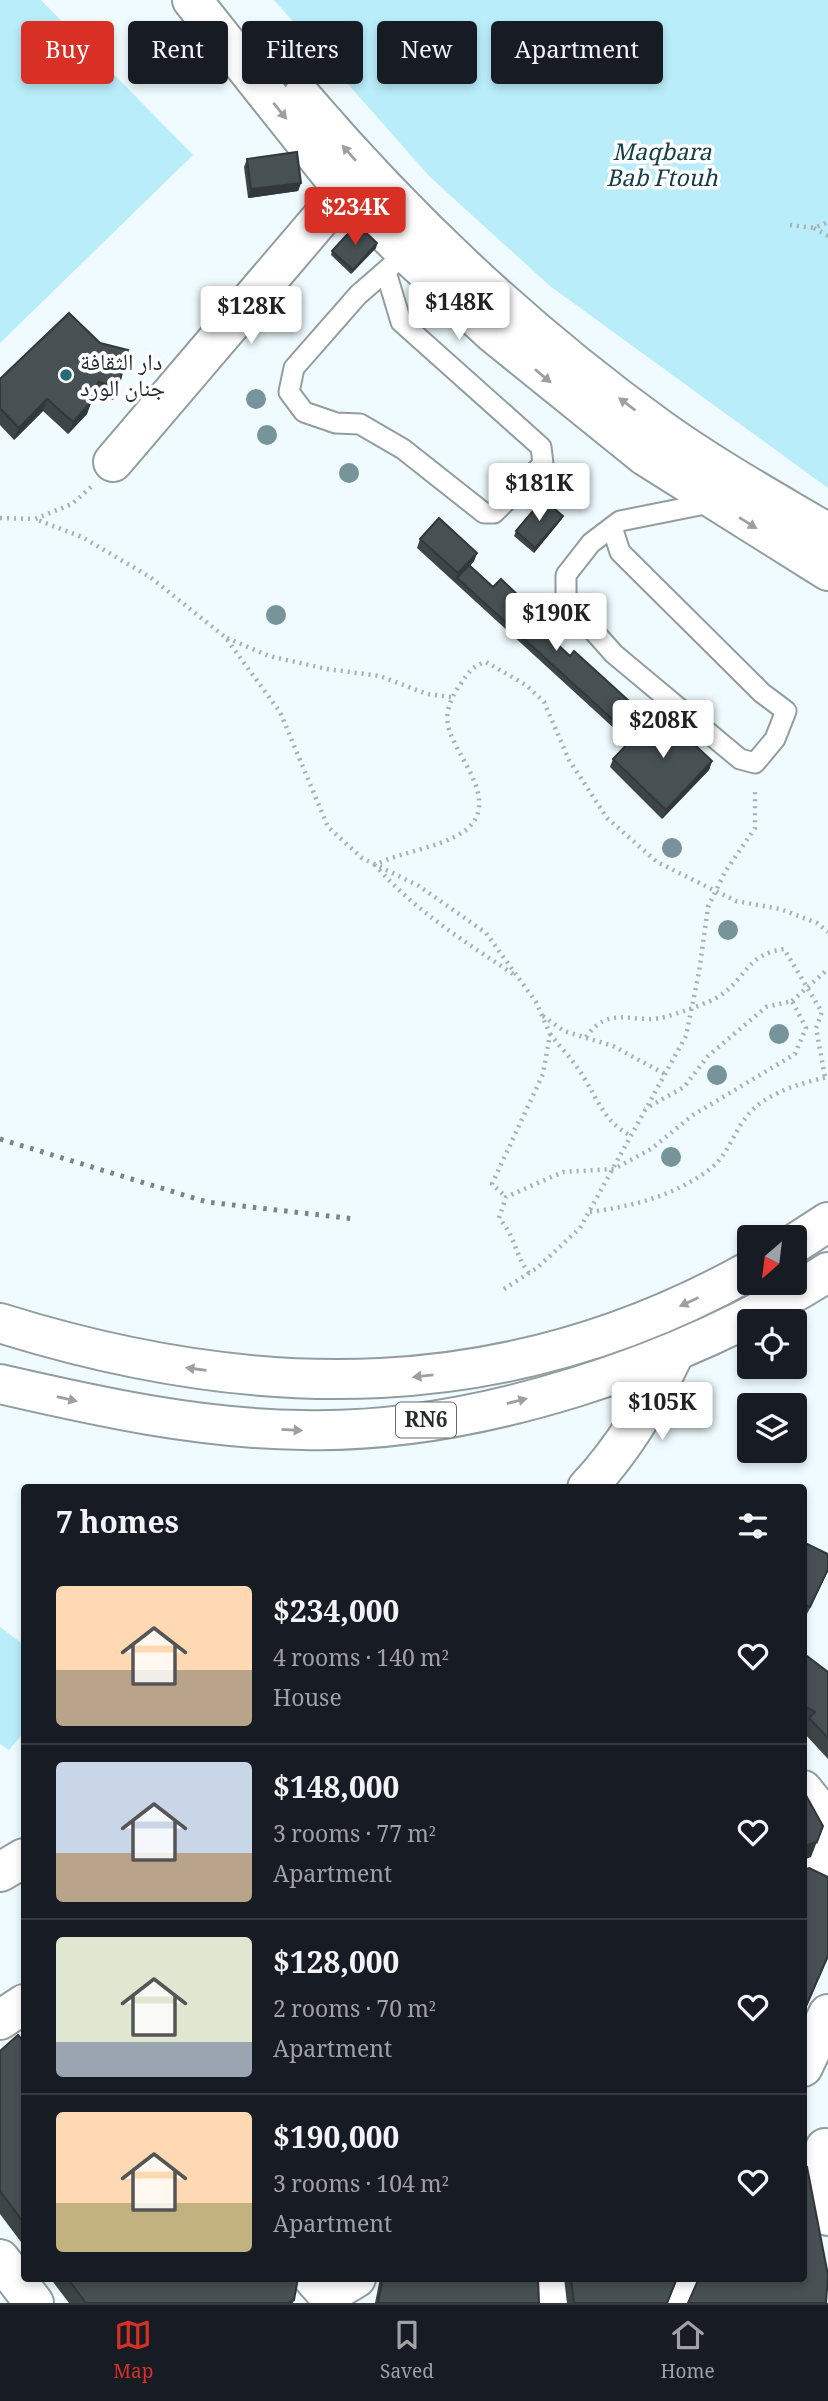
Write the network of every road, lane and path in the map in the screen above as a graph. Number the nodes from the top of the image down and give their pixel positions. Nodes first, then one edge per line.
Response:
1 (191, 0) edge
2 (226, 0) edge
3 (344, 191) junction
4 (828, 222) edge
5 (790, 225) dead end
6 (814, 228) junction
7 (828, 236) edge
8 (406, 252) junction
9 (653, 443) junction
10 (113, 462) joint
11 (715, 502) junction
12 (0, 518) edge
13 (35, 519) junction
14 (612, 527) junction
15 (828, 533) edge
16 (828, 572) edge
17 (225, 637) junction
18 (451, 698) junction
19 (755, 763) junction
20 (375, 865) junction
21 (716, 890) junction
22 (828, 932) edge
23 (828, 969) edge
24 (517, 976) junction
25 (809, 986) junction
26 (792, 1001) junction
27 (692, 1006) junction
28 (541, 1015) junction
29 (550, 1034) junction
30 (586, 1037) junction
31 (664, 1074) junction
32 (826, 1077) edge
33 (645, 1109) junction
34 (631, 1136) junction
35 (614, 1169) junction
36 (506, 1197) junction
37 (589, 1212) junction
38 (828, 1223) edge
39 (807, 1236) edge
40 (828, 1272) edge
41 (529, 1273) junction
42 (737, 1277) edge
43 (504, 1289) dead end
44 (0, 1323) edge
45 (674, 1353) junction
46 (0, 1384) edge
47 (590, 1484) edge
48 (807, 1795) edge
49 (828, 1828) edge
50 (21, 1860) edge
51 (828, 1860) edge
52 (807, 1868) edge
53 (0, 1872) edge
54 (828, 2014) edge
55 (807, 2059) edge
56 (819, 2146) edge
57 (828, 2216) edge
58 (0, 2259) edge
59 (546, 2282) edge
60 (689, 2282) edge
61 (34, 2303) edge
62 (548, 2303) edge
63 (680, 2303) edge

1 -> 3 street
8 -> 2 street
3 - 8 street
3 - 10 street
4 - 6 path
5 - 6 path
6 - 7 path
8 - 8 lane
8 - 9 street
9 - 11 street
9 - 15 street
10 - 13 path
11 - 14 lane
11 -> 16 street
12 - 13 path
13 - 17 path
14 - 19 lane
14 - 19 lane
17 - 18 path
17 - 20 path
18 - 20 path
18 - 21 path
19 - 21 path
20 - 24 path
20 - 24 path
21 - 22 path
21 - 27 path
23 - 25 path
24 - 28 path
25 - 26 path
25 - 27 path
25 - 32 path
26 - 33 path
26 - 35 path
27 - 30 path
27 - 31 path
28 - 29 path
28 - 30 path
29 - 34 path
29 - 36 path
30 - 31 path
31 - 33 path
32 - 37 path
33 - 34 path
34 - 35 path
35 - 36 path
35 - 37 path
36 - 41 path
37 - 41 path
38 - 39 street
40 - 45 street, RN6
41 - 43 path
42 -> 44 street, RN6
46 -> 45 street, RN6
45 - 47 street
48 - 49 street
50 - 53 street
51 - 52 street
54 - 55 street
56 - 57 street
58 - 61 street
59 - 62 street
60 - 63 street

